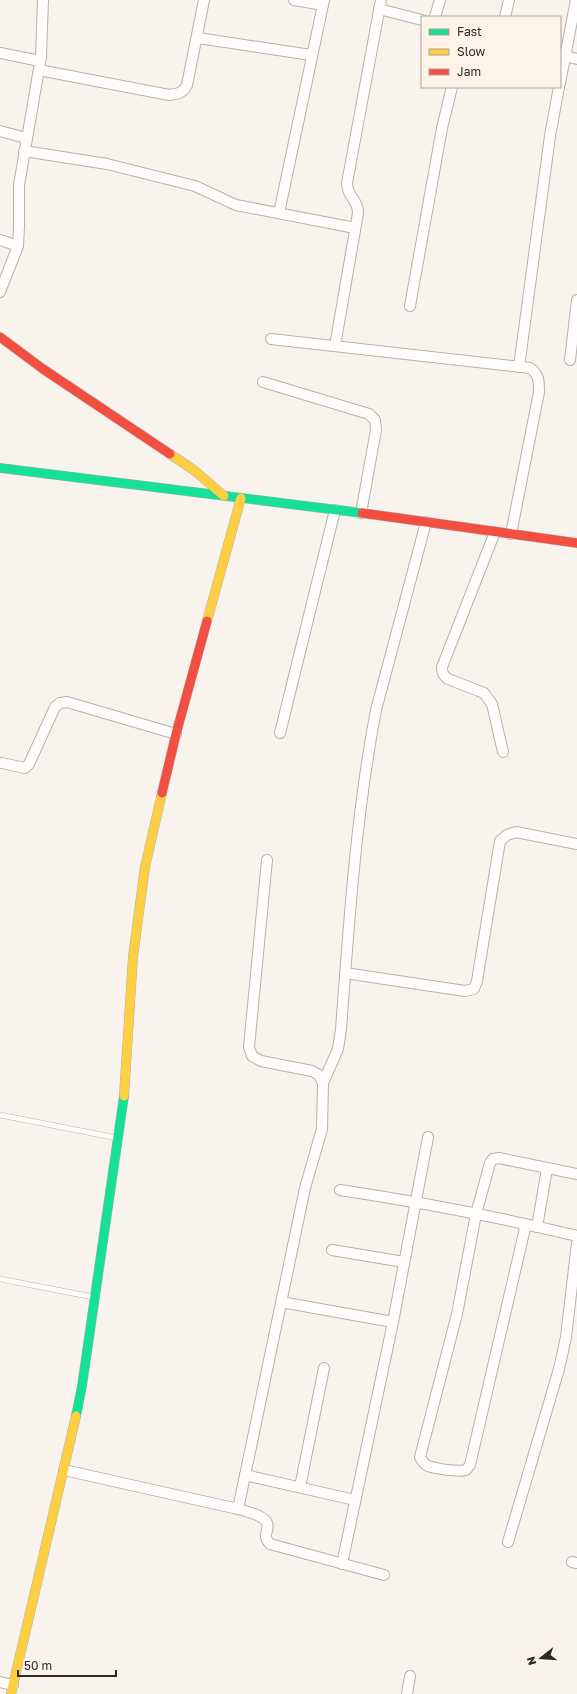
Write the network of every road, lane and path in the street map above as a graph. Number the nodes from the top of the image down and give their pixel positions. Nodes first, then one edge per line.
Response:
1 (43, 0) edge
2 (204, 0) edge
3 (294, 0) edge
4 (440, 0) edge
5 (509, 0) edge
6 (576, 0) edge
7 (323, 2) edge
8 (380, 4) edge
9 (435, 16) edge
10 (505, 16) edge
11 (421, 20) edge
12 (198, 38) junction
13 (0, 53) edge
14 (311, 55) junction
15 (563, 56) edge
16 (577, 59) edge
17 (40, 66) junction
18 (561, 74) edge
19 (452, 88) edge
20 (559, 88) edge
21 (0, 131) edge
22 (26, 138) junction
23 (24, 151) junction
24 (279, 213) junction
25 (356, 228) junction
26 (0, 240) edge
27 (18, 246) junction
28 (0, 292) edge
29 (577, 300) edge
30 (410, 306) dead end
31 (0, 337) edge
32 (271, 339) dead end
33 (335, 346) junction
34 (570, 360) dead end
35 (519, 367) junction
36 (263, 382) dead end
37 (0, 468) edge
38 (224, 496) junction
39 (241, 498) junction
40 (335, 510) junction
41 (361, 513) junction
42 (426, 522) junction
43 (495, 532) junction
44 (511, 534) junction
45 (577, 543) edge
46 (280, 733) dead end
47 (176, 734) junction
48 (503, 752) dead end
49 (2, 763) dead end
50 (577, 844) edge
51 (267, 860) dead end
52 (345, 973) junction
53 (323, 1083) junction
54 (0, 1115) edge
55 (428, 1137) dead end
56 (118, 1138) junction
57 (546, 1169) junction
58 (577, 1174) edge
59 (340, 1190) dead end
60 (416, 1201) junction
61 (476, 1214) junction
62 (526, 1224) junction
63 (537, 1227) junction
64 (577, 1236) edge
65 (577, 1243) edge
66 (332, 1250) dead end
67 (404, 1262) junction
68 (0, 1279) edge
69 (95, 1298) junction
70 (282, 1302) junction
71 (393, 1322) junction
72 (324, 1368) dead end
73 (64, 1470) junction
74 (245, 1475) junction
75 (300, 1487) junction
76 (355, 1500) junction
77 (238, 1509) junction
78 (508, 1542) dead end
79 (342, 1564) junction
80 (384, 1575) dead end
81 (410, 1676) dead end
82 (0, 1682) edge
83 (12, 1689) edge
84 (407, 1694) edge

1 - 17 street
2 - 12 street
3 - 7 street
4 - 9 street
5 - 10 street
6 - 15 street
7 - 14 street
8 - 11 street
8 - 25 street
12 - 14 street
12 - 17 street
13 - 17 street
14 - 24 street
15 - 16 street
15 - 18 street
17 - 22 street
19 - 30 street
20 - 35 street
21 - 22 street
22 - 23 street
23 - 24 street
23 - 27 street
24 - 25 street
25 - 33 street
26 - 27 street
27 - 28 street
29 - 34 street
31 - 38 street
32 - 33 street
33 - 35 street
35 - 44 street
36 - 41 street
37 - 38 street
38 - 39 street
39 - 40 street
39 - 47 street
40 - 41 street
40 - 46 street
41 - 42 street
42 - 43 street
42 - 52 street
43 - 44 street
43 - 48 street
44 - 45 street
47 - 49 street
47 - 56 street
50 - 52 street
51 - 53 street
52 - 53 street
53 - 70 street
54 - 56 lane
55 - 60 street
56 - 69 street
57 - 58 street
57 - 61 street
57 - 63 street
59 - 60 street
60 - 61 street
60 - 67 street
61 - 62 street
61 - 62 street
62 - 63 street
63 - 64 street
65 - 78 street
66 - 67 street
67 - 71 street
68 - 69 lane
69 - 73 street
70 - 71 street
70 - 74 street
71 - 76 street
72 - 75 street
73 - 77 street
73 - 83 street
74 - 75 street
74 - 77 street
75 - 76 street
76 - 79 street
77 - 79 street
79 - 80 street
81 - 84 street
82 - 83 street

